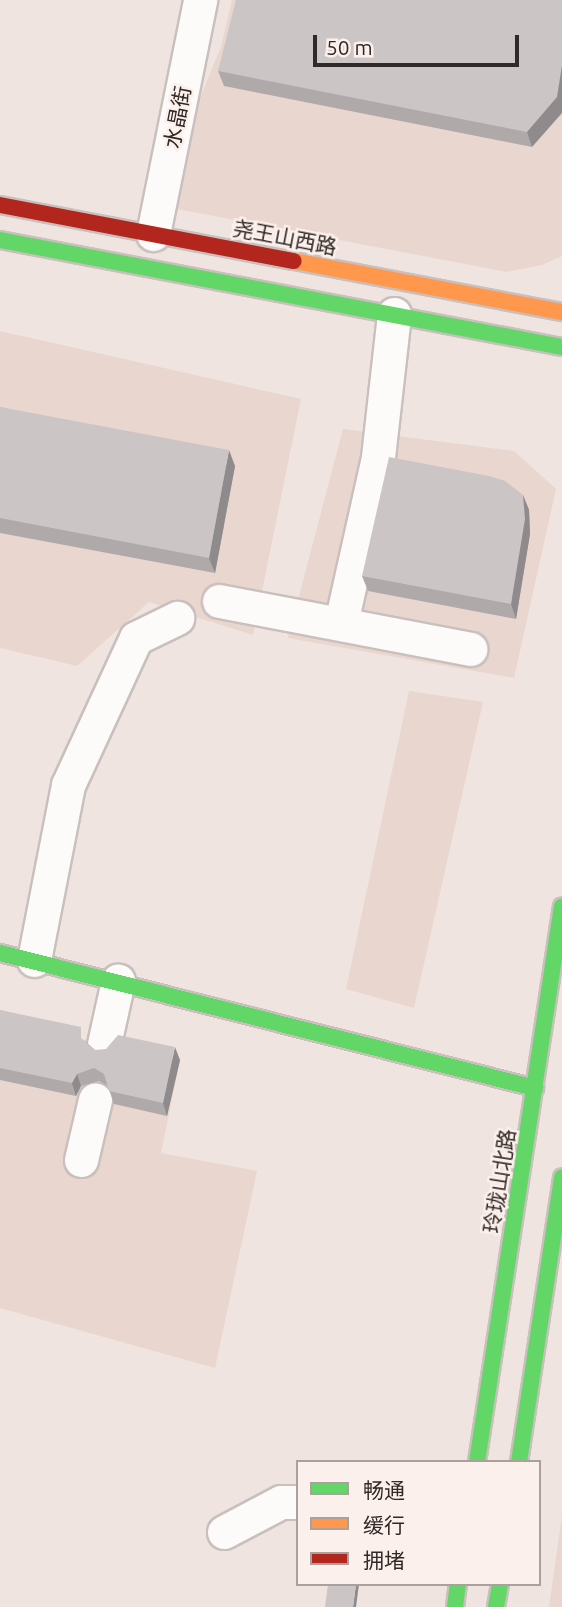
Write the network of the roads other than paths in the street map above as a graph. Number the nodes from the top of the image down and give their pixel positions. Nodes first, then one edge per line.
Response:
1 (200, 0) edge
2 (0, 205) edge
3 (153, 234) junction
4 (0, 240) edge
5 (562, 312) edge
6 (394, 314) junction
7 (562, 347) edge
8 (219, 601) dead end
9 (177, 618) dead end
10 (341, 623) junction
11 (470, 649) dead end
12 (562, 906) edge
13 (0, 953) edge
14 (34, 960) junction
15 (118, 981) junction
16 (104, 1044) dead end
17 (535, 1088) junction
18 (95, 1100) dead end
19 (81, 1160) dead end
20 (562, 1177) edge
21 (477, 1460) edge
22 (519, 1460) edge
23 (296, 1502) edge
24 (225, 1532) dead end
25 (458, 1586) edge
26 (500, 1586) edge
27 (455, 1607) edge
28 (496, 1607) edge

1 - 3 street, 水晶街
2 - 3 main road, 尧王山西路
3 - 5 main road, 尧王山西路
4 - 6 main road
6 - 7 main road
6 - 10 street
8 - 10 street
9 - 14 street
10 - 11 street
12 - 17 main road, 玲珑山北路
13 - 14 main road
14 - 15 main road
15 - 16 street
15 - 17 main road
17 - 21 main road, 玲珑山北路
18 - 19 street
20 - 22 main road
23 - 24 street
25 - 27 main road
26 - 28 main road

